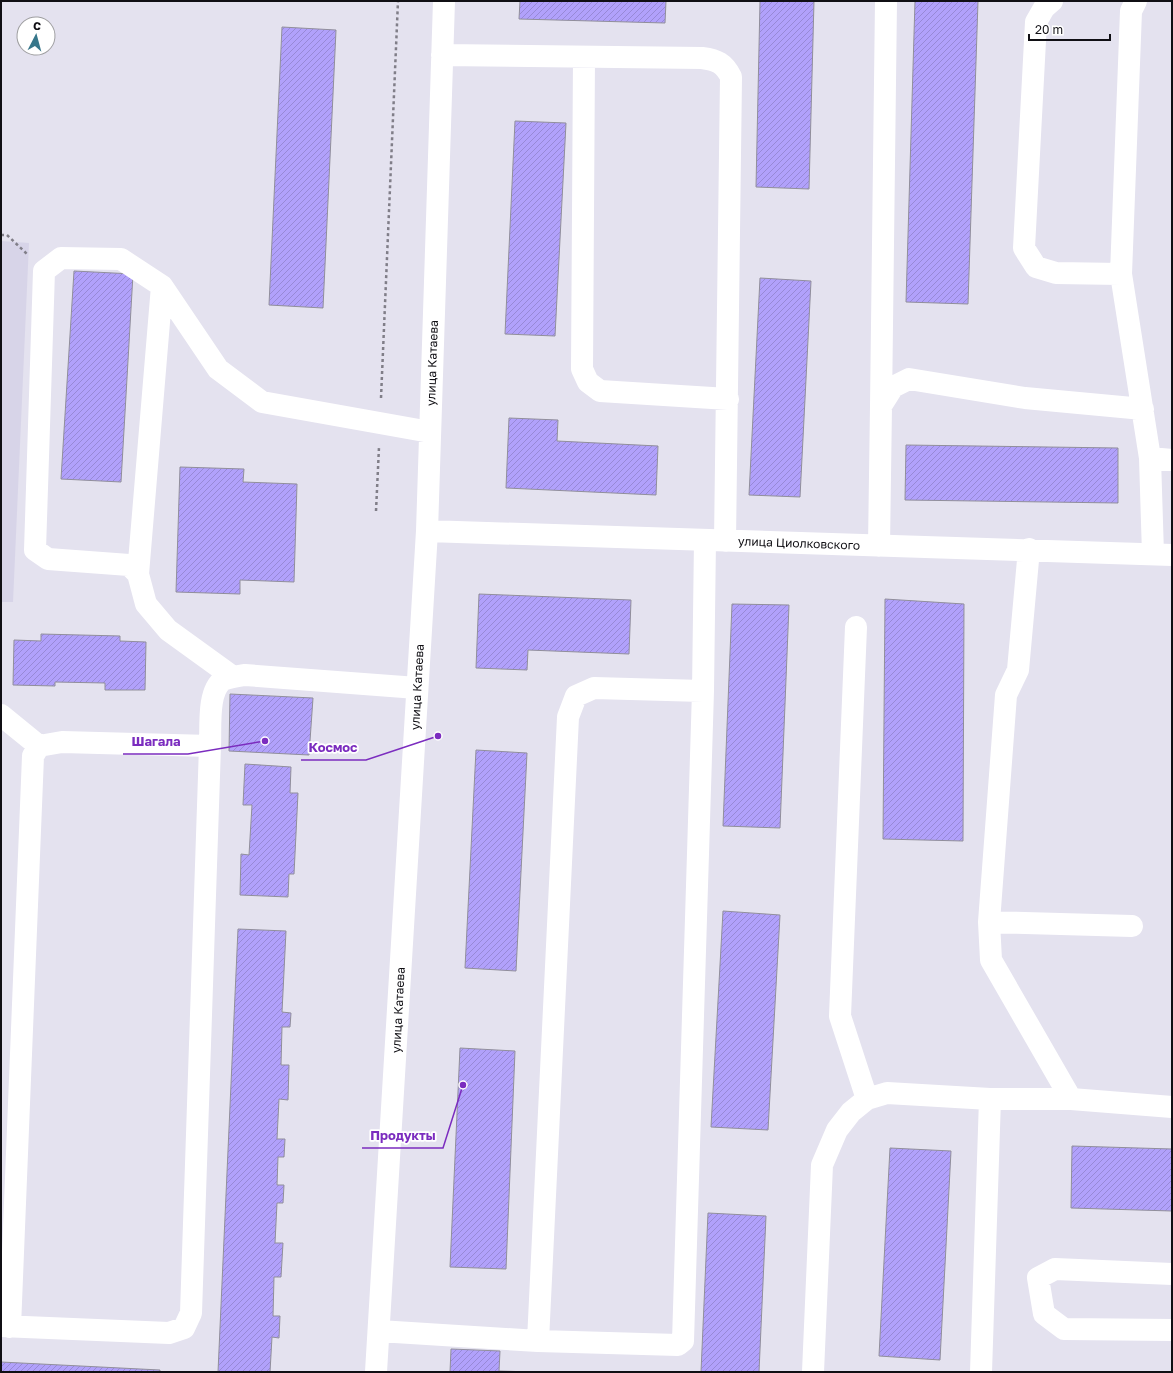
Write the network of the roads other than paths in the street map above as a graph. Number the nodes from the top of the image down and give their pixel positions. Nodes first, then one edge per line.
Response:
1 (444, 1) edge
2 (886, 1) edge
3 (1052, 1) edge
4 (1136, 1) edge
5 (442, 55) junction
6 (584, 58) junction
7 (1121, 274) junction
8 (162, 286) junction
9 (728, 399) junction
10 (881, 406) junction
11 (1143, 409) junction
12 (430, 432) junction
13 (1150, 458) junction
14 (1172, 460) edge
15 (427, 531) junction
16 (715, 540) junction
17 (879, 546) junction
18 (1029, 549) junction
19 (1162, 555) edge
20 (138, 574) junction
21 (856, 627) dead end
22 (233, 677) junction
23 (417, 688) junction
24 (703, 691) junction
25 (1, 715) edge
26 (39, 746) junction
27 (210, 746) junction
28 (989, 922) junction
29 (1132, 926) dead end
30 (1070, 1098) junction
31 (867, 1099) junction
32 (990, 1099) junction
33 (1172, 1107) edge
34 (1172, 1274) edge
35 (6, 1326) edge
36 (379, 1330) junction
37 (1172, 1330) edge
38 (538, 1341) junction
39 (376, 1372) edge
40 (813, 1372) edge
41 (981, 1372) edge

1 - 5 street, улица Катаева
2 - 10 street
3 - 7 street
4 - 7 street
5 - 6 street
5 - 12 street, улица Катаева
6 - 9 street
6 - 9 street
7 - 11 street
8 - 12 street
8 - 20 street
8 - 20 street
9 - 16 street
10 - 11 street
10 - 17 street
11 - 13 street
12 - 15 street, улица Катаева
13 - 14 street
13 - 19 street
15 - 16 street, улица Циолковского
15 - 23 street, улица Катаева
16 - 17 street, улица Циолковского
16 - 24 street
17 - 18 street, улица Циолковского
18 - 19 street, улица Циолковского
18 - 28 street
20 - 22 street
21 - 31 street
22 - 23 street
22 - 27 street
23 - 36 street, улица Катаева
24 - 38 street
24 - 38 street
25 - 26 street
26 - 27 street
26 - 35 street
27 - 35 street
28 - 29 street
28 - 30 street
30 - 32 street
30 - 33 street
31 - 32 street
31 - 40 street
32 - 41 street
34 - 37 street
36 - 38 street
36 - 39 street, улица Катаева

